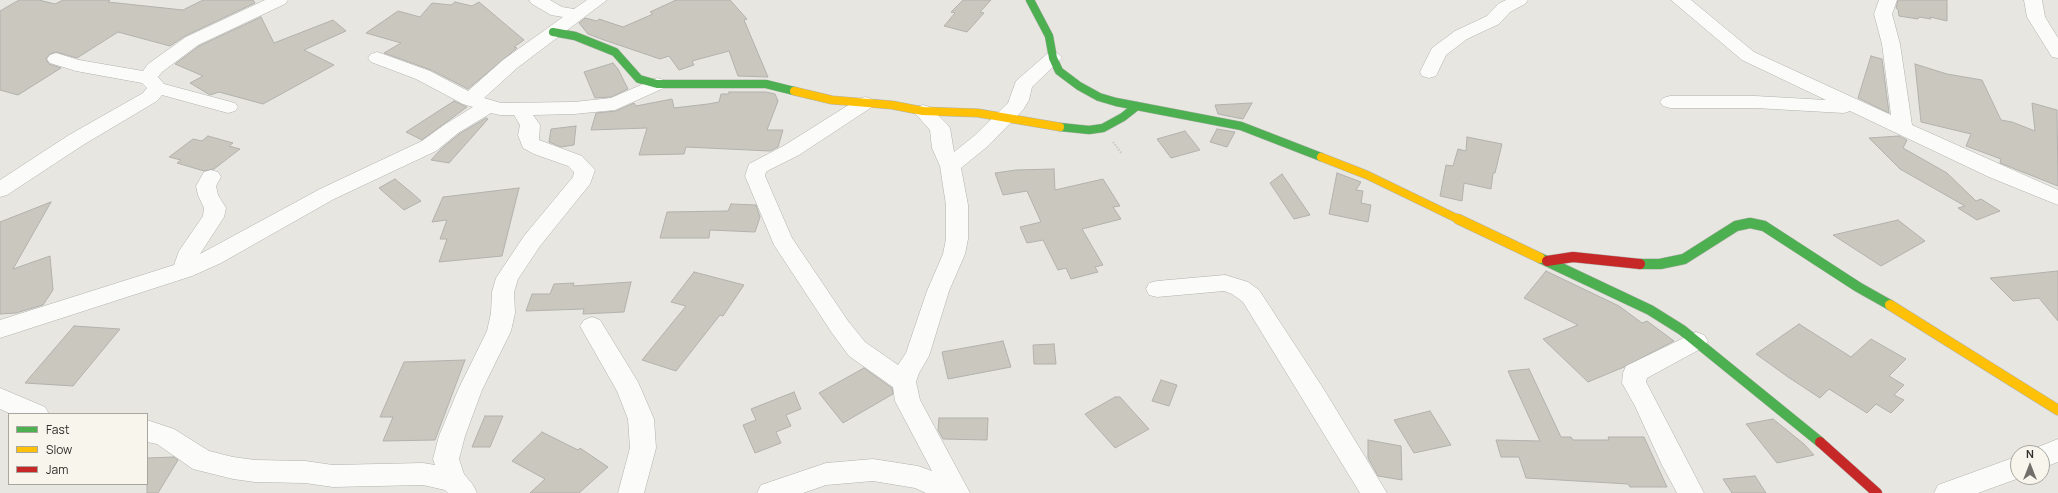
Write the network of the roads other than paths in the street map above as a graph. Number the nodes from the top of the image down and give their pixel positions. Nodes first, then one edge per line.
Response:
1 (279, 0) edge
2 (538, 0) edge
3 (598, 0) edge
4 (1030, 0) edge
5 (1519, 0) edge
6 (1680, 0) edge
7 (1888, 0) edge
8 (2032, 0) edge
9 (577, 15) junction
10 (553, 32) junction
11 (2058, 54) edge
12 (377, 58) dead end
13 (1053, 58) junction
14 (56, 59) dead end
15 (1428, 72) dead end
16 (153, 83) junction
17 (657, 84) junction
18 (1670, 102) dead end
19 (865, 103) junction
20 (478, 104) junction
21 (228, 106) dead end
22 (1137, 106) junction
23 (1857, 108) junction
24 (520, 109) junction
25 (923, 111) junction
26 (1005, 117) junction
27 (1902, 127) junction
28 (950, 166) junction
29 (212, 177) dead end
30 (0, 190) edge
31 (2058, 198) edge
32 (1547, 261) junction
33 (184, 270) junction
34 (1157, 289) dead end
35 (592, 326) dead end
36 (0, 329) edge
37 (1696, 341) junction
38 (904, 382) junction
39 (0, 398) edge
40 (2058, 410) edge
41 (34, 413) edge
42 (148, 431) edge
43 (2010, 469) edge
44 (459, 487) edge
45 (632, 493) edge
46 (770, 493) edge
47 (953, 493) edge
48 (957, 493) edge
49 (1374, 493) edge
50 (1691, 493) edge
51 (1877, 493) edge
52 (1947, 493) edge

1 - 16 street
2 - 9 street
3 - 9 street
4 - 13 street
5 - 15 street
6 - 23 street
7 - 27 street
8 - 11 street
9 - 10 street
10 - 17 street
10 - 20 street
12 - 20 street
13 - 22 street
13 - 26 street
14 - 16 street
16 - 21 street
16 - 30 street
17 - 19 street
17 - 24 street
18 - 23 street
19 - 25 street
19 - 38 street
20 - 24 street
20 - 33 street
22 - 26 street
22 - 32 street
23 - 27 street
24 - 44 street
25 - 26 street
25 - 28 street
26 - 28 street
27 - 31 street
28 - 38 street
29 - 33 street
32 - 37 street
32 - 40 street
33 - 36 street
34 - 49 street
35 - 45 street
37 - 50 street
37 - 51 street
38 - 48 street
39 - 41 street
42 - 44 street
43 - 52 street
46 - 47 street

